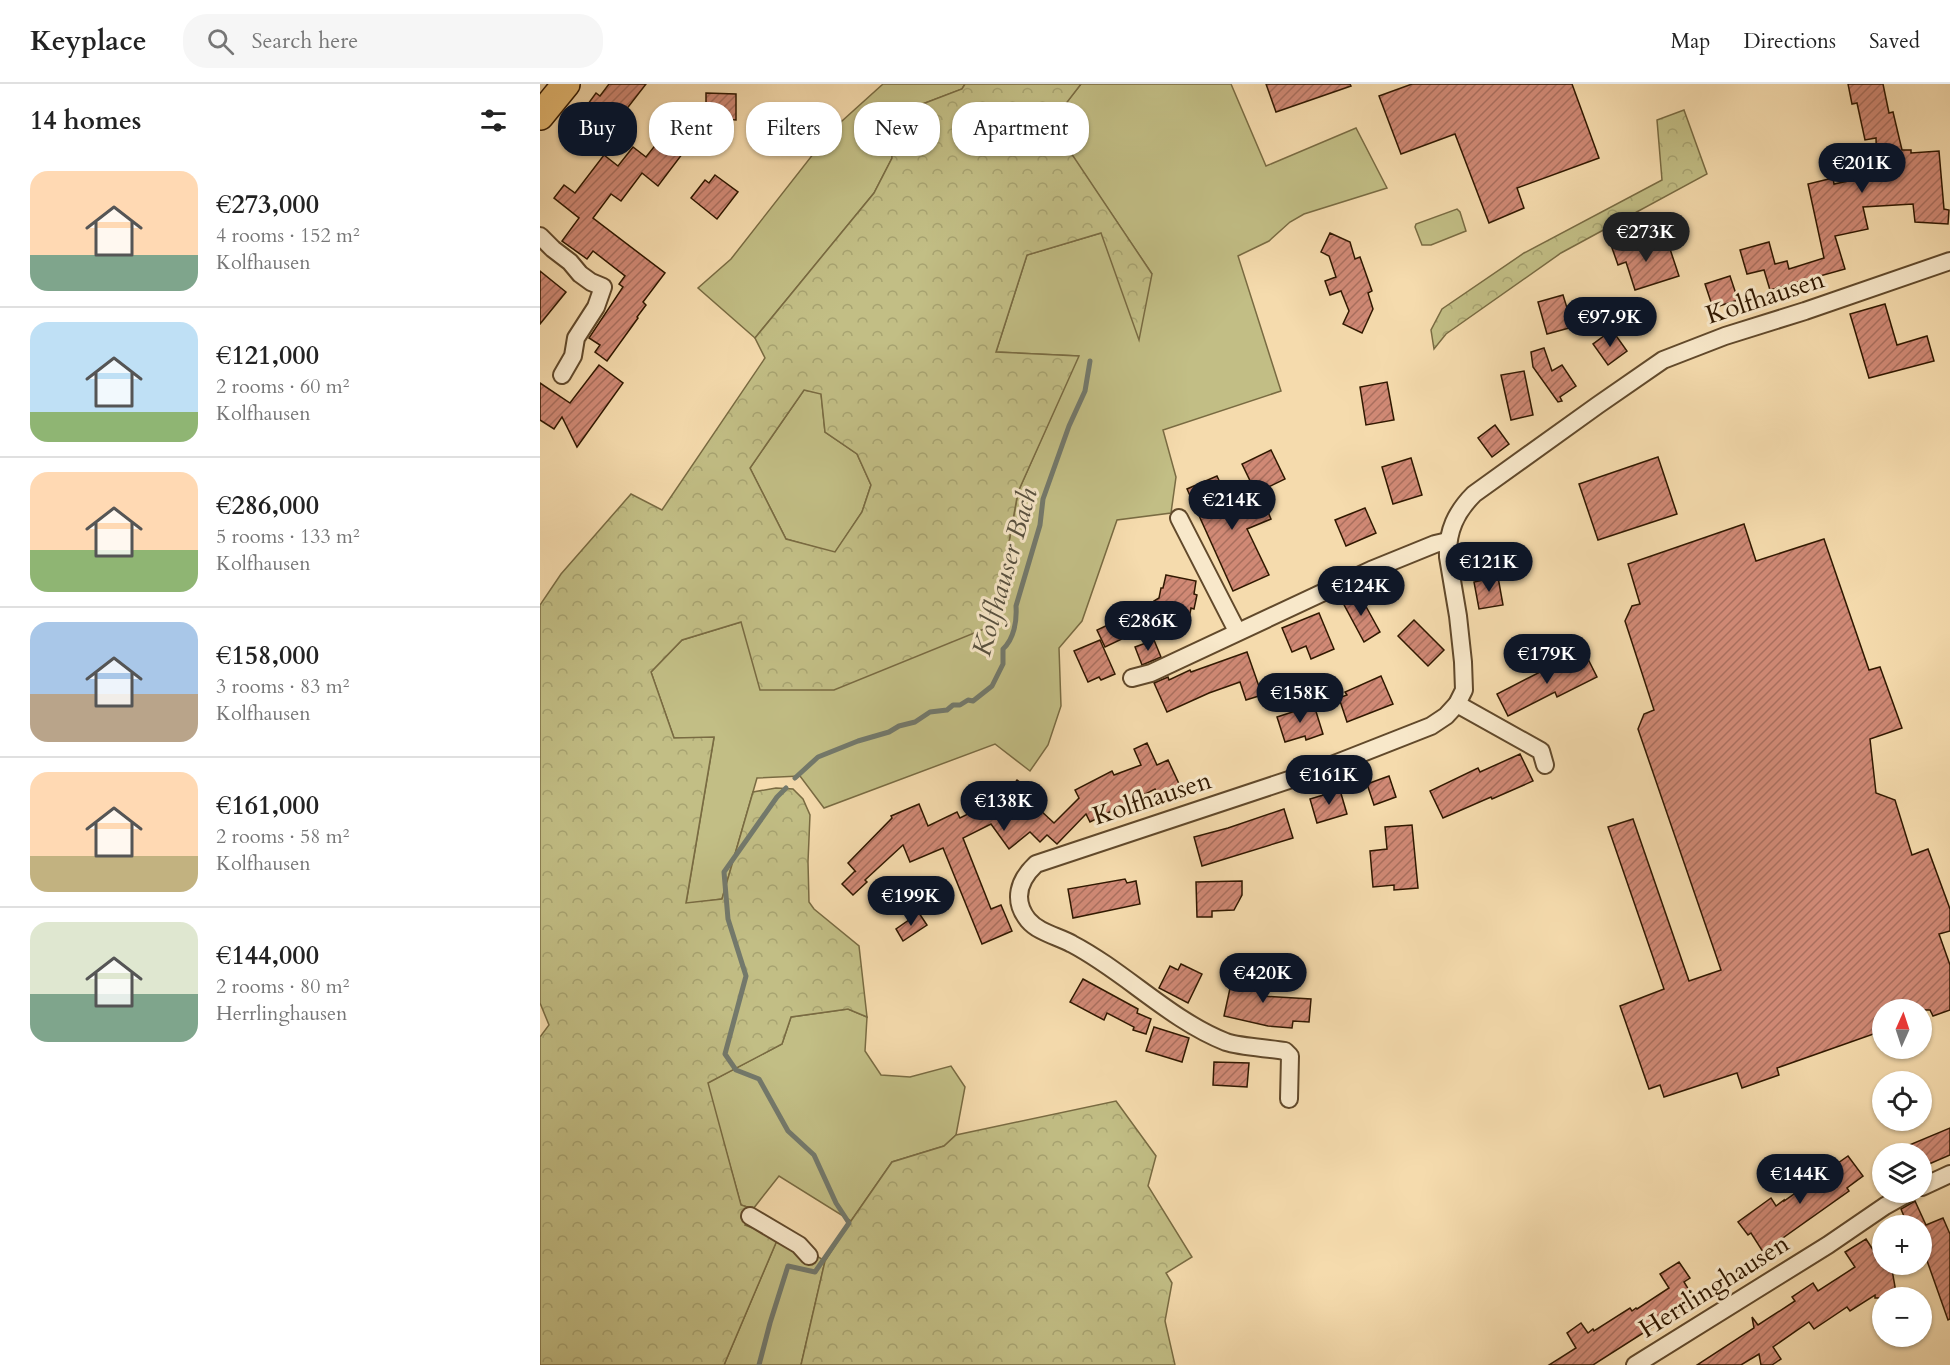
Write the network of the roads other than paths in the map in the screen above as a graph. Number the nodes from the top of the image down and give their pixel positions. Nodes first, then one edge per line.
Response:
1 (566, 84) edge
2 (540, 116) edge
3 (540, 236) edge
4 (1950, 261) edge
5 (562, 375) dead end
6 (1179, 518) dead end
7 (1448, 541) junction
8 (1238, 632) junction
9 (1132, 678) dead end
10 (1457, 704) junction
11 (1545, 765) dead end
12 (1289, 1099) dead end
13 (1950, 1174) edge
14 (1932, 1182) edge
15 (1890, 1203) edge
16 (750, 1216) dead end
17 (809, 1256) dead end
18 (1635, 1365) edge

1 - 2 main road
3 - 5 street
4 - 7 street, Kolfhausen
6 - 8 street
7 - 8 street
7 - 10 street, Kolfhausen
8 - 9 street
10 - 11 street
10 - 12 street, Kolfhausen
13 - 14 street
15 - 18 street, Herrlinghausen
16 - 17 street

